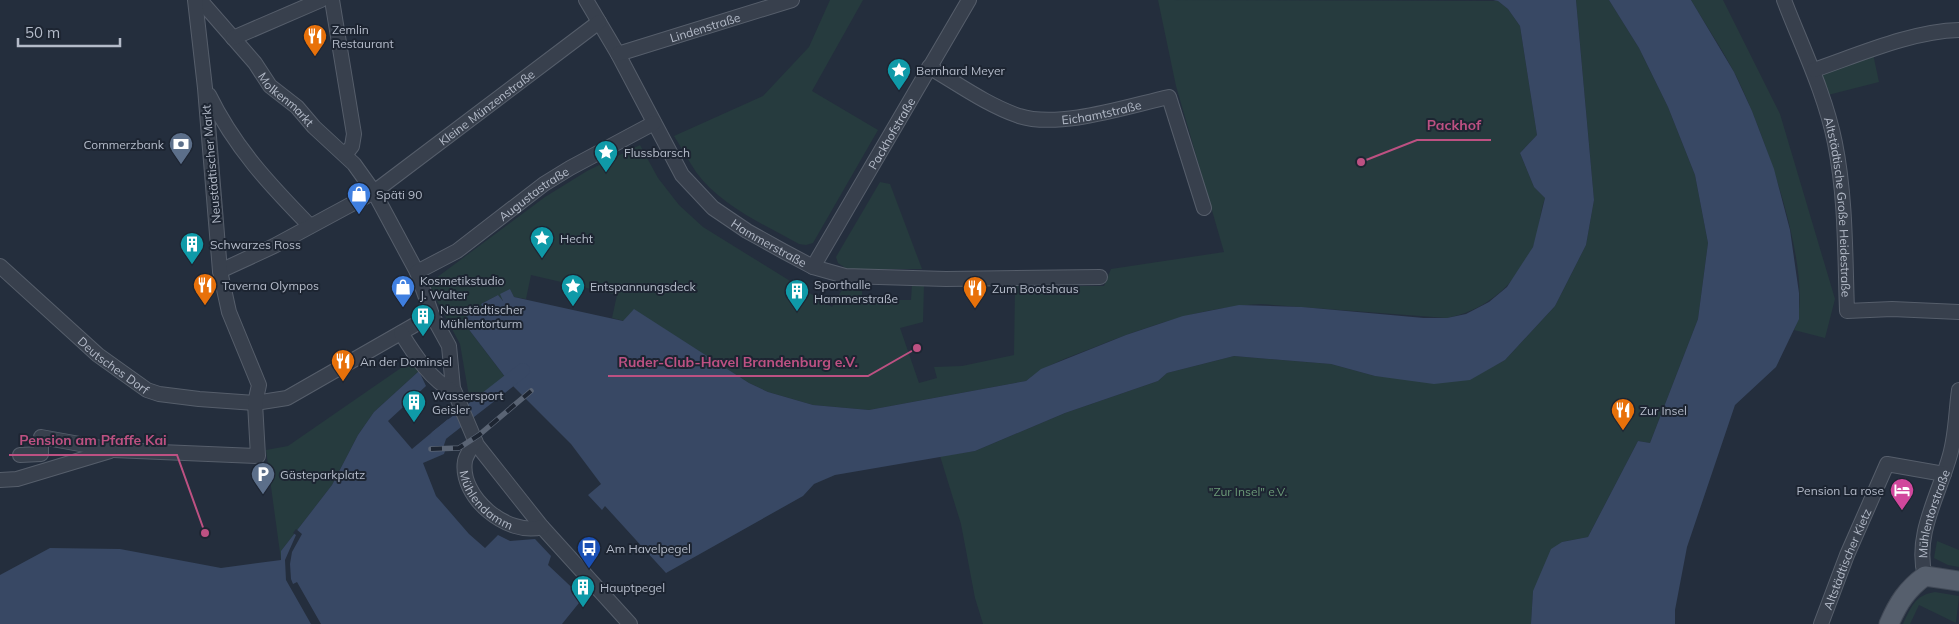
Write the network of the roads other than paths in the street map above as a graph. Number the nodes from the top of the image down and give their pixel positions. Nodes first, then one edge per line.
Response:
1 (195, 0) edge
2 (200, 0) edge
3 (321, 0) edge
4 (332, 0) edge
5 (586, 0) edge
6 (792, 0) edge
7 (969, 0) edge
8 (1784, 0) edge
9 (599, 22) junction
10 (1959, 30) edge
11 (234, 38) junction
12 (618, 54) junction
13 (929, 67) junction
14 (1814, 70) junction
15 (205, 88) junction
16 (654, 123) junction
17 (345, 155) junction
18 (374, 192) junction
19 (1204, 208) dead end
20 (310, 226) junction
21 (0, 266) edge
22 (813, 267) junction
23 (220, 271) junction
24 (417, 272) junction
25 (1100, 277) dead end
26 (1959, 312) edge
27 (432, 314) junction
28 (401, 333) junction
29 (1959, 390) edge
30 (456, 396) junction
31 (255, 403) junction
32 (473, 436) junction
33 (114, 450) junction
34 (41, 454) junction
35 (20, 455) dead end
36 (44, 471) junction
37 (1944, 474) junction
38 (0, 480) edge
39 (542, 527) junction
40 (1925, 576) junction
41 (1959, 581) edge
42 (630, 624) edge
43 (1821, 624) edge
44 (1889, 624) edge

1 - 15 street, Neustädtischer Markt
2 - 11 street, Molkenmarkt
3 - 11 street
4 - 17 street
5 - 9 street, Hammerstraße
6 - 12 street, Lindenstraße
7 - 13 street, Packhofstraße
8 - 14 street, Altstädtische Große Heidestraße
9 - 12 street, Hammerstraße
9 - 18 street, Kleine Münzenstraße
10 - 14 street
11 - 17 street, Molkenmarkt
12 - 16 street, Hammerstraße
13 - 19 street, Eichamtstraße
13 - 22 street, Packhofstraße
14 - 26 street, Altstädtische Große Heidestraße
15 - 20 street, Neustädtischer Markt
15 - 23 street, Neustädtischer Markt
16 - 22 street, Hammerstraße
16 - 24 street, Augustastraße
17 - 18 street, Molkenmarkt
18 - 20 street
18 - 24 street, Molkenmarkt
20 - 23 street
21 - 31 street, Deutsches Dorf
22 - 25 street, Hammerstraße
23 - 31 street, Neustädtischer Markt
24 - 27 street, Mühlendamm
27 - 28 street, Deutsches Dorf
27 - 30 street, Mühlendamm
28 - 30 street
28 - 31 street, Deutsches Dorf
29 - 37 street, Mühlentorstraße
30 - 32 street, Mühlendamm
31 - 33 street, Neustädtischer Markt
32 - 39 street, Mühlendamm
32 - 39 street, Mühlendamm
33 - 34 street
33 - 36 street
34 - 35 street
34 - 36 street
36 - 38 street
37 - 40 street, Mühlentorstraße
37 - 43 street, Altstädtischer Kietz
39 - 42 street, Mühlendamm
40 - 41 main road
40 - 44 main road, Mühlentorstraße

